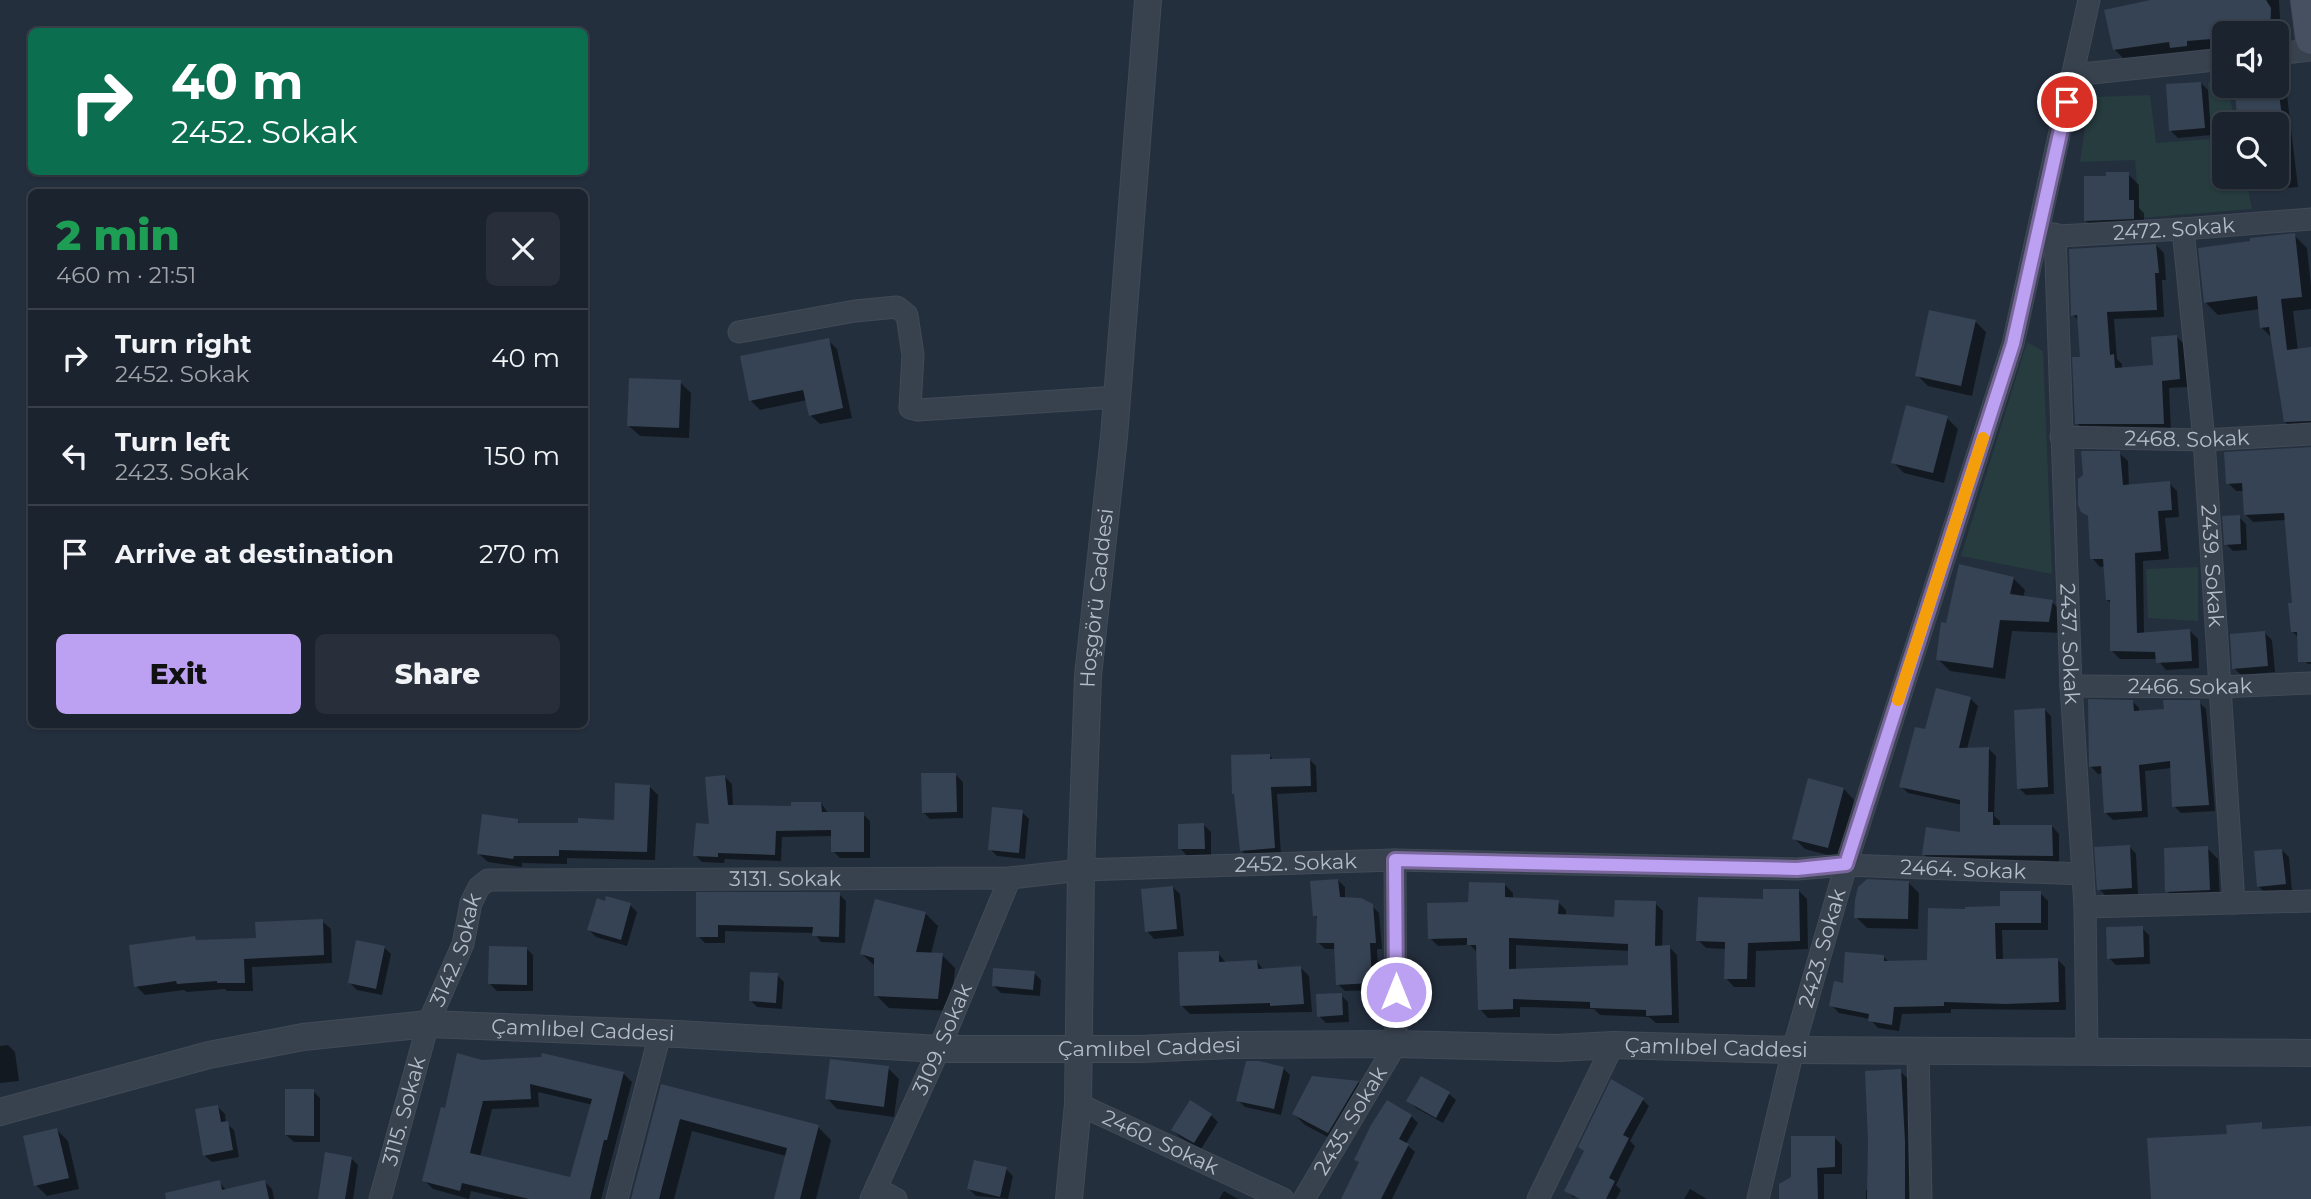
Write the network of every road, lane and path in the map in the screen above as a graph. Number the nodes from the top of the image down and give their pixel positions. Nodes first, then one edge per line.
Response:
1 (1148, 0) edge
2 (2090, 0) edge
3 (2306, 0) edge
4 (2311, 39) edge
5 (2311, 50) edge
6 (2289, 53) edge
7 (2212, 60) edge
8 (2073, 75) junction
9 (2311, 219) edge
10 (2183, 229) junction
11 (2046, 236) junction
12 (739, 332) dead end
13 (1117, 397) junction
14 (2311, 434) edge
15 (2062, 437) junction
16 (2204, 440) junction
17 (2311, 683) edge
18 (2071, 687) junction
19 (2220, 687) junction
20 (1395, 860) junction
21 (1846, 864) junction
22 (1081, 870) junction
23 (2083, 874) junction
24 (1010, 878) junction
25 (488, 880) joint
26 (2311, 901) edge
27 (2234, 903) junction
28 (2085, 907) junction
29 (428, 1024) junction
30 (660, 1034) junction
31 (1396, 1044) junction
32 (1613, 1045) junction
33 (1079, 1048) junction
34 (939, 1049) junction
35 (1793, 1050) junction
36 (1918, 1051) junction
37 (2087, 1052) junction
38 (2311, 1053) edge
39 (1078, 1104) junction
40 (0, 1112) edge
41 (874, 1194) edge
42 (380, 1199) edge
43 (617, 1199) edge
44 (896, 1199) edge
45 (1069, 1199) edge
46 (1283, 1199) edge
47 (1304, 1199) edge
48 (1538, 1199) edge
49 (1758, 1199) edge
50 (1921, 1199) edge

1 - 13 street, Hoşgörü Caddesi
2 - 8 street, 2423. Sokak
3 - 4 main road
5 - 6 street
7 - 8 street
8 - 11 street, 2423. Sokak
9 - 10 street, 2472. Sokak
10 - 11 street, 2472. Sokak
10 - 16 street, 2439. Sokak
11 - 15 street, 2437. Sokak
11 - 21 street, 2423. Sokak
12 - 13 street
13 - 22 street, Hoşgörü Caddesi
14 - 16 street, 2468. Sokak
15 - 16 street, 2468. Sokak
15 - 18 street, 2437. Sokak
16 - 19 street, 2439. Sokak
17 - 19 street, 2466. Sokak
18 - 19 street, 2466. Sokak
18 - 23 street, 2437. Sokak
19 - 27 street, 2439. Sokak
20 - 21 street, 2452. Sokak
20 - 22 street, 2452. Sokak
20 - 31 street
21 - 23 street, 2464. Sokak
21 - 35 street, 2423. Sokak
22 - 24 street, 3131. Sokak
22 - 33 street, Hoşgörü Caddesi
23 - 28 street, 2437. Sokak
24 - 25 street, 3131. Sokak
24 - 34 street, 3109. Sokak
25 - 29 street, 3142. Sokak
26 - 27 street
27 - 28 street
28 - 37 street, 2437. Sokak
29 - 30 street, Çamlıbel Caddesi
29 - 40 street, Çamlıbel Caddesi
29 - 42 street, 3115. Sokak
30 - 34 street, Çamlıbel Caddesi
30 - 43 street
31 - 32 street, Çamlıbel Caddesi
31 - 33 street, Çamlıbel Caddesi
31 - 47 street, 2435. Sokak
32 - 35 street, Çamlıbel Caddesi
32 - 48 street
33 - 34 street, Çamlıbel Caddesi
33 - 39 street, Hoşgörü Caddesi
34 - 41 street, 3109. Sokak
35 - 36 street, Çamlıbel Caddesi
35 - 49 street, 2423. Sokak
36 - 37 street, Çamlıbel Caddesi
36 - 50 street
37 - 38 street, Çamlıbel Caddesi
39 - 45 street, Hoşgörü Caddesi
39 - 46 street, 2460. Sokak
41 - 44 street

